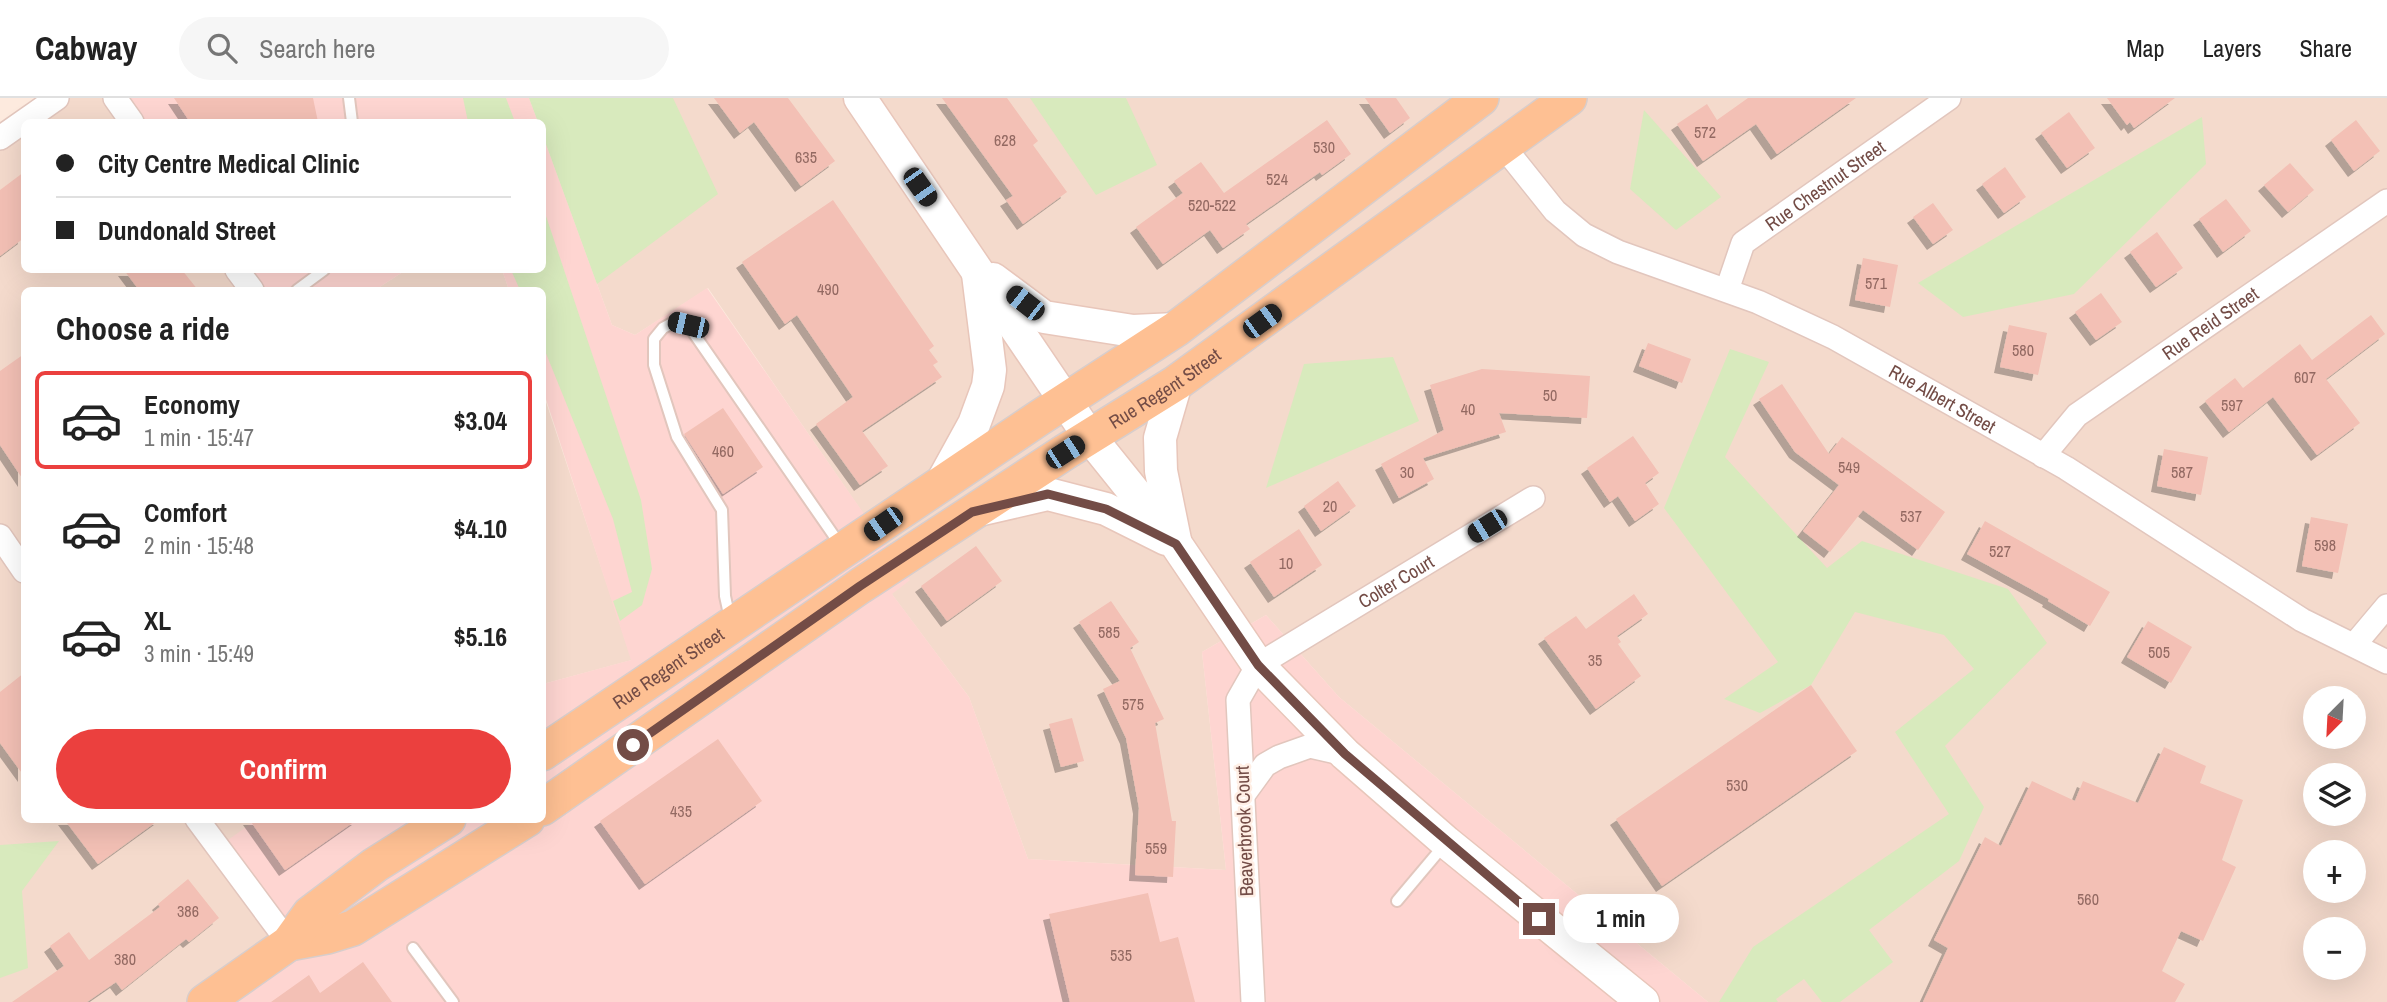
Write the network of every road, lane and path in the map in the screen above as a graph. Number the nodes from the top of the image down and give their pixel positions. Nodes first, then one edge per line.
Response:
1 (57, 98) edge
2 (116, 98) edge
3 (349, 98) edge
4 (860, 98) edge
5 (1569, 98) edge
6 (1950, 98) edge
7 (1475, 100) edge
8 (27, 119) edge
9 (130, 119) edge
10 (352, 119) edge
11 (21, 123) edge
12 (0, 138) edge
13 (1503, 146) junction
14 (2387, 201) edge
15 (977, 269) junction
16 (320, 273) edge
17 (301, 287) edge
18 (1727, 290) junction
19 (1176, 329) junction
20 (1176, 383) junction
21 (1065, 401) junction
22 (1089, 436) junction
23 (2043, 456) junction
24 (941, 484) junction
25 (1533, 498) dead end
26 (972, 512) junction
27 (0, 536) edge
28 (1176, 544) junction
29 (844, 551) junction
30 (21, 567) edge
31 (2387, 606) edge
32 (732, 626) junction
33 (2355, 644) junction
34 (2387, 662) edge
35 (1258, 665) junction
36 (546, 750) edge
37 (1345, 754) junction
38 (1244, 794) junction
39 (546, 805) edge
40 (200, 823) edge
41 (443, 823) edge
42 (506, 825) edge
43 (1446, 842) junction
44 (1397, 901) dead end
45 (289, 943) junction
46 (413, 948) dead end
47 (205, 1002) edge
48 (453, 1002) edge
49 (1253, 1002) edge
50 (1643, 1002) edge

1 - 8 street
2 - 9 street
3 - 10 lane
4 - 15 street
5 - 13 main road, Rue Regent Street
6 - 18 street, Rue Chestnut Street
7 - 19 main road, Rue Regent Street
11 - 12 street
13 - 18 street, Rue Albert Street
13 - 20 main road, Rue Regent Street
14 - 23 street, Rue Reid Street
15 - 19 street
15 - 21 street
15 - 24 street
16 - 17 lane
18 - 23 street, Rue Albert Street
19 - 21 main road, Rue Regent Street
20 - 22 main road, Rue Regent Street
20 - 28 street
21 - 22 street
21 - 24 main road, Rue Regent Street
22 - 26 main road, Rue Regent Street
22 - 28 street
23 - 33 street, Rue Albert Street
24 - 29 main road, Rue Regent Street
25 - 35 street, Colter Court
26 - 28 street
26 - 39 main road, Rue Regent Street
27 - 30 street
28 - 35 street
29 - 32 main road, Rue Regent Street
29 - 32 lane
31 - 33 street
32 - 36 main road, Rue Regent Street
33 - 34 street, Rue Albert Street
35 - 37 street
35 - 38 street, Beaverbrook Court
37 - 38 street
37 - 43 street
38 - 49 street, Beaverbrook Court
40 - 45 street
41 - 45 main road
42 - 45 main road
43 - 44 lane
43 - 50 street
45 - 47 main road
46 - 48 lane

